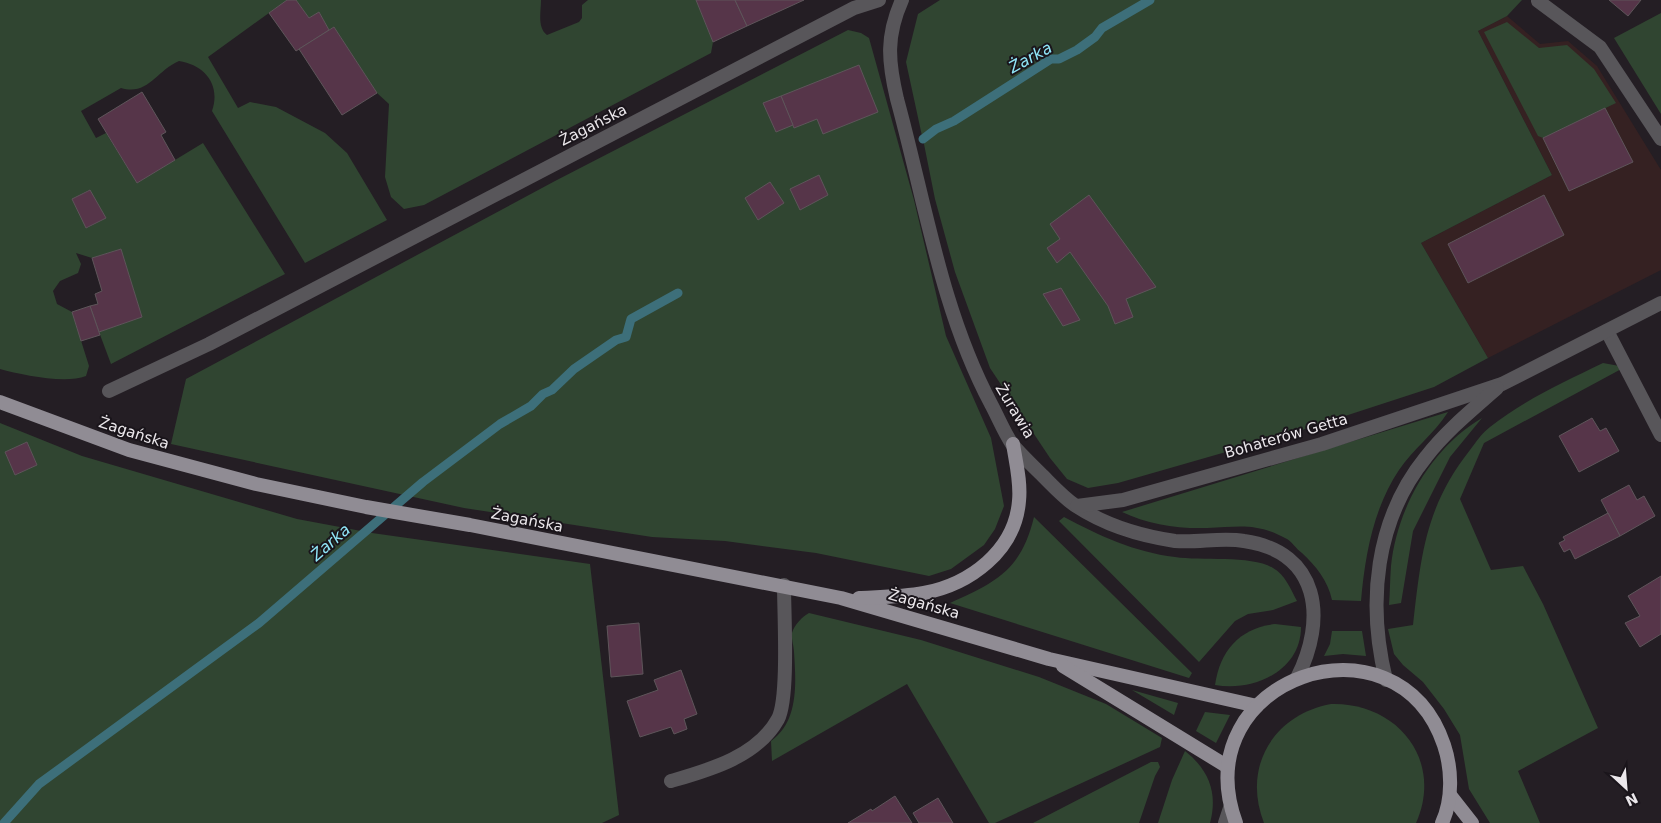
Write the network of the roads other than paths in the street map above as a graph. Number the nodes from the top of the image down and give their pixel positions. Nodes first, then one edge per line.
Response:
1 (879, 0) edge
2 (897, 0) edge
3 (901, 0) edge
4 (1538, 0) edge
5 (1661, 139) edge
6 (1661, 303) edge
7 (1606, 331) junction
8 (1502, 384) junction
9 (109, 391) dead end
10 (0, 402) edge
11 (1661, 435) edge
12 (1012, 444) junction
13 (1076, 506) junction
14 (784, 585) junction
15 (841, 598) junction
16 (1051, 659) junction
17 (1297, 678) junction
18 (1386, 680) junction
19 (1257, 706) junction
20 (1228, 767) junction
21 (671, 781) dead end
22 (1450, 795) junction
23 (1230, 808) junction
24 (1225, 823) edge
25 (1236, 823) edge
26 (1442, 823) edge
27 (1472, 823) edge

1 - 9 street, Żagańska
2 - 3 street
3 - 12 street, Żurawia
4 - 5 street
6 - 7 street, Bohaterów Getta
7 - 8 street, Bohaterów Getta
7 - 11 street
8 - 13 street, Bohaterów Getta
8 - 18 street, Bohaterów Getta
10 - 14 main road, Żagańska
12 - 13 street, Żurawia
12 - 15 main road
13 - 17 street, Żurawia
14 - 15 main road, Żagańska
14 - 21 street
15 - 16 main road, Żagańska
16 - 19 main road, Żagańska
16 - 20 main road, Żagańska
17 - 18 main road
17 - 19 main road
18 - 22 main road
19 - 20 main road
20 - 23 main road
22 - 26 main road
22 - 27 main road
23 - 24 street
23 - 25 main road

